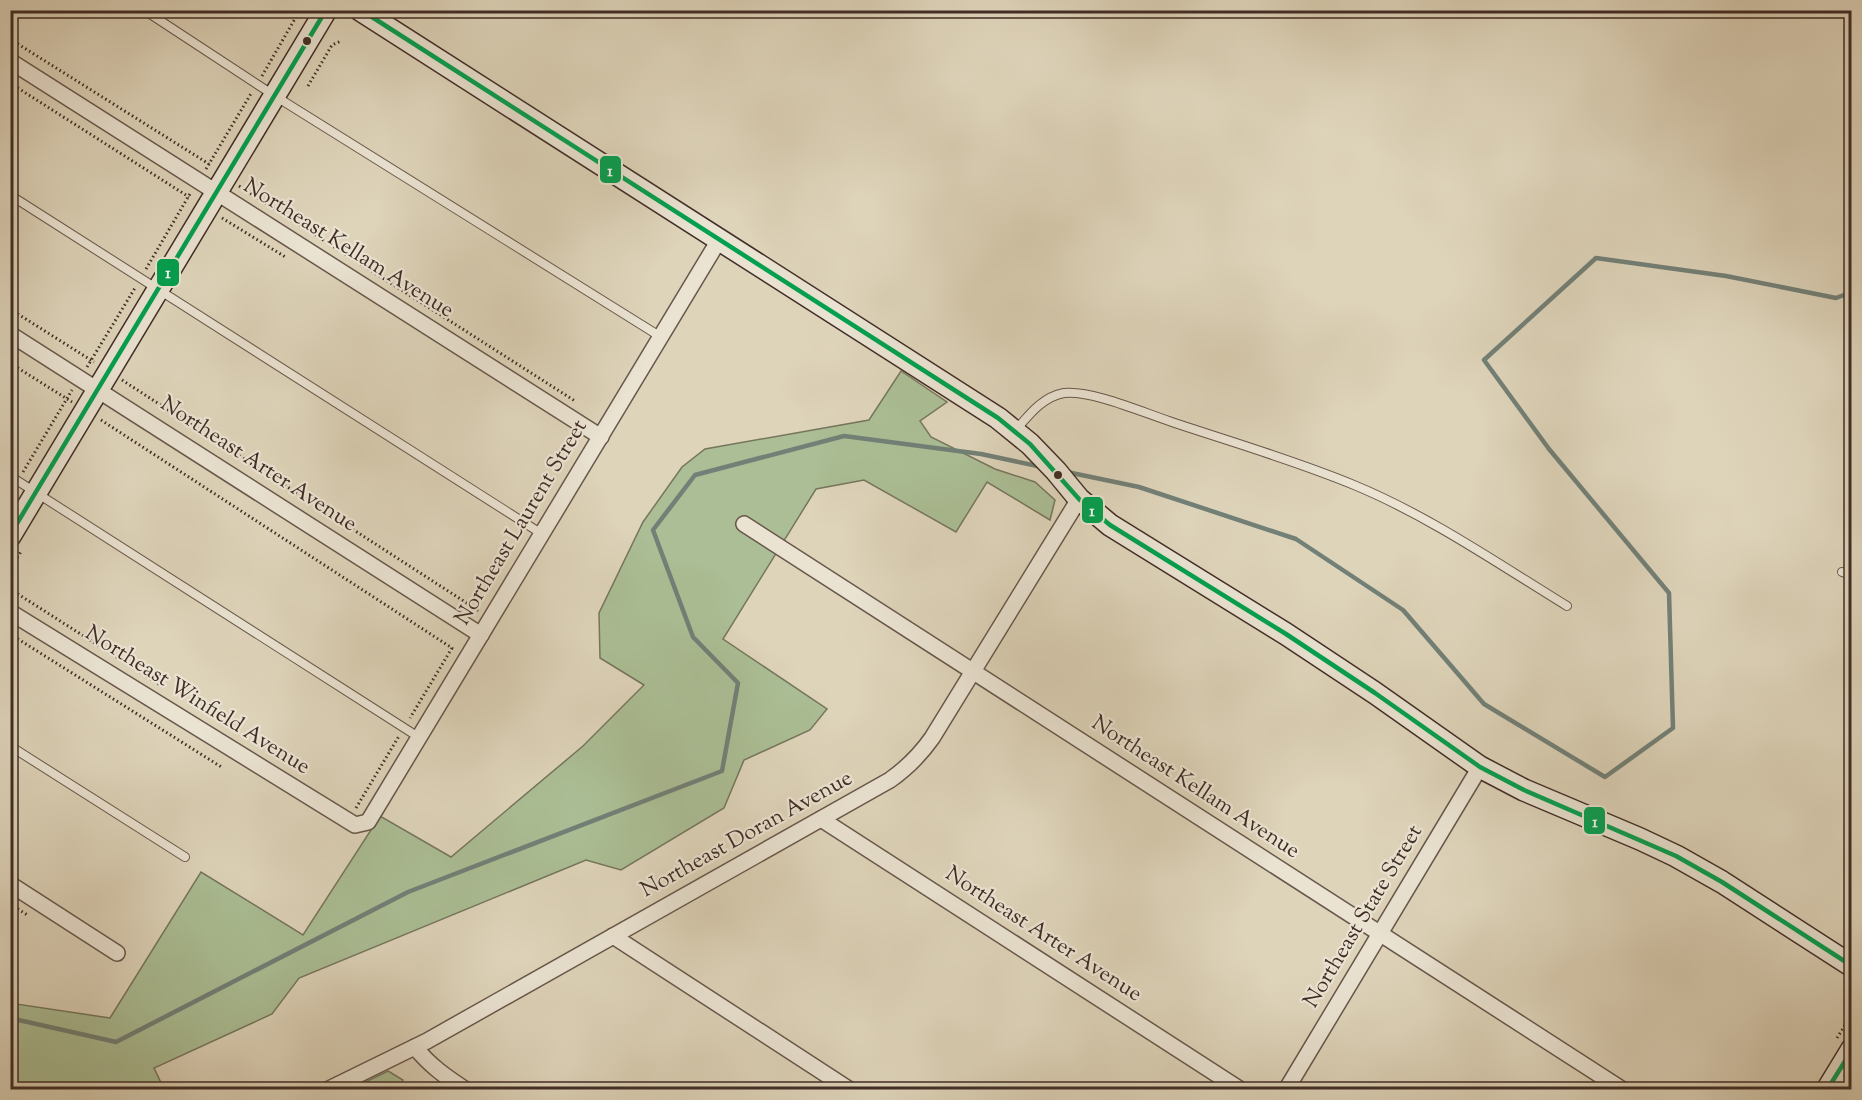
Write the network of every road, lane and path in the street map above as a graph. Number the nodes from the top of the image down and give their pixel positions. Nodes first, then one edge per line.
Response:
1 (144, 10) edge
2 (300, 10) edge
3 (326, 10) edge
4 (360, 10) edge
5 (10, 39) edge
6 (341, 41) dead end
7 (10, 61) edge
8 (10, 83) edge
9 (258, 83) junction
10 (308, 86) dead end
11 (275, 96) junction
12 (209, 164) junction
13 (199, 180) junction
14 (10, 195) edge
15 (189, 197) junction
16 (223, 197) junction
17 (719, 240) junction
18 (287, 258) dead end
19 (141, 278) junction
20 (158, 291) junction
21 (10, 309) edge
22 (10, 334) edge
23 (661, 337) junction
24 (90, 360) junction
25 (10, 363) edge
26 (80, 378) junction
27 (111, 385) junction
28 (67, 399) junction
29 (580, 404) dead end
30 (93, 415) junction
31 (1015, 431) junction
32 (601, 437) junction
33 (14, 479) edge
34 (37, 493) junction
35 (1079, 499) junction
36 (744, 524) dead end
37 (542, 534) junction
38 (16, 543) edge
39 (10, 569) edge
40 (1842, 572) dead end
41 (1851, 575) edge
42 (10, 589) edge
43 (1567, 606) dead end
44 (10, 612) edge
45 (491, 618) junction
46 (10, 634) edge
47 (481, 635) junction
48 (973, 672) junction
49 (168, 690) dead end
50 (404, 727) junction
51 (420, 738) junction
52 (10, 746) edge
53 (1480, 767) junction
54 (223, 768) dead end
55 (354, 810) dead end
56 (821, 819) junction
57 (360, 825) joint
58 (185, 857) dead end
59 (10, 884) edge
60 (1380, 933) junction
61 (613, 936) junction
62 (117, 953) dead end
63 (1851, 966) edge
64 (415, 1047) junction
65 (1851, 1049) edge
66 (327, 1089) edge
67 (465, 1089) edge
68 (850, 1089) edge
69 (1241, 1089) edge
70 (1286, 1089) edge
71 (1623, 1089) edge
72 (1827, 1089) edge

1 - 9 lane
2 - 9 path
3 - 11 main road
4 - 17 main road
5 - 12 path
6 - 10 path
7 - 13 street, Northeast Kellam Avenue
8 - 15 path
9 - 11 lane
9 - 12 path
11 - 16 main road
11 - 23 lane
12 - 13 path
12 - 16 path
13 - 15 path
13 - 16 street, Northeast Kellam Avenue
14 - 19 lane
15 - 16 path
15 - 19 path
16 - 18 path
16 - 20 main road
16 - 29 path
16 - 32 street, Northeast Kellam Avenue
17 - 23 street, Northeast Laurent Street
17 - 31 main road
19 - 20 lane
19 - 24 path
20 - 27 main road
20 - 37 lane
21 - 24 path
22 - 26 street, Northeast Arter Avenue
23 - 32 street, Northeast Laurent Street
24 - 26 path
24 - 27 path
25 - 28 path
26 - 27 street, Northeast Arter Avenue
26 - 28 path
27 - 30 main road
27 - 30 path
27 - 45 path
27 - 47 street, Northeast Arter Avenue
28 - 30 path
28 - 33 path
30 - 34 main road
30 - 50 path
31 - 35 main road
31 - 43 lane
32 - 37 street, Northeast Laurent Street
33 - 34 lane
34 - 38 main road
34 - 50 lane
35 - 48 street, Northeast Doran Avenue
35 - 53 main road
36 - 48 street, Northeast Kellam Avenue
37 - 45 street, Northeast Laurent Street
38 - 39 path
40 - 41 lane
42 - 49 path
44 - 57 street, Northeast Winfield Avenue
45 - 47 street, Northeast Laurent Street
46 - 54 path
47 - 51 street, Northeast Laurent Street
48 - 56 street, Northeast Doran Avenue
48 - 60 street, Northeast Kellam Avenue
50 - 51 lane
50 - 55 path
51 - 57 street, Northeast Laurent Street
52 - 58 lane
53 - 60 street, Northeast State Street
53 - 63 main road
56 - 61 street, Northeast Doran Avenue
56 - 69 street, Northeast Arter Avenue
59 - 62 street
60 - 70 street, Northeast State Street
60 - 71 street, Northeast Kellam Avenue
61 - 64 street, Northeast Doran Avenue
61 - 68 street
64 - 66 street, Northeast Doran Avenue
64 - 67 street
65 - 72 main road

